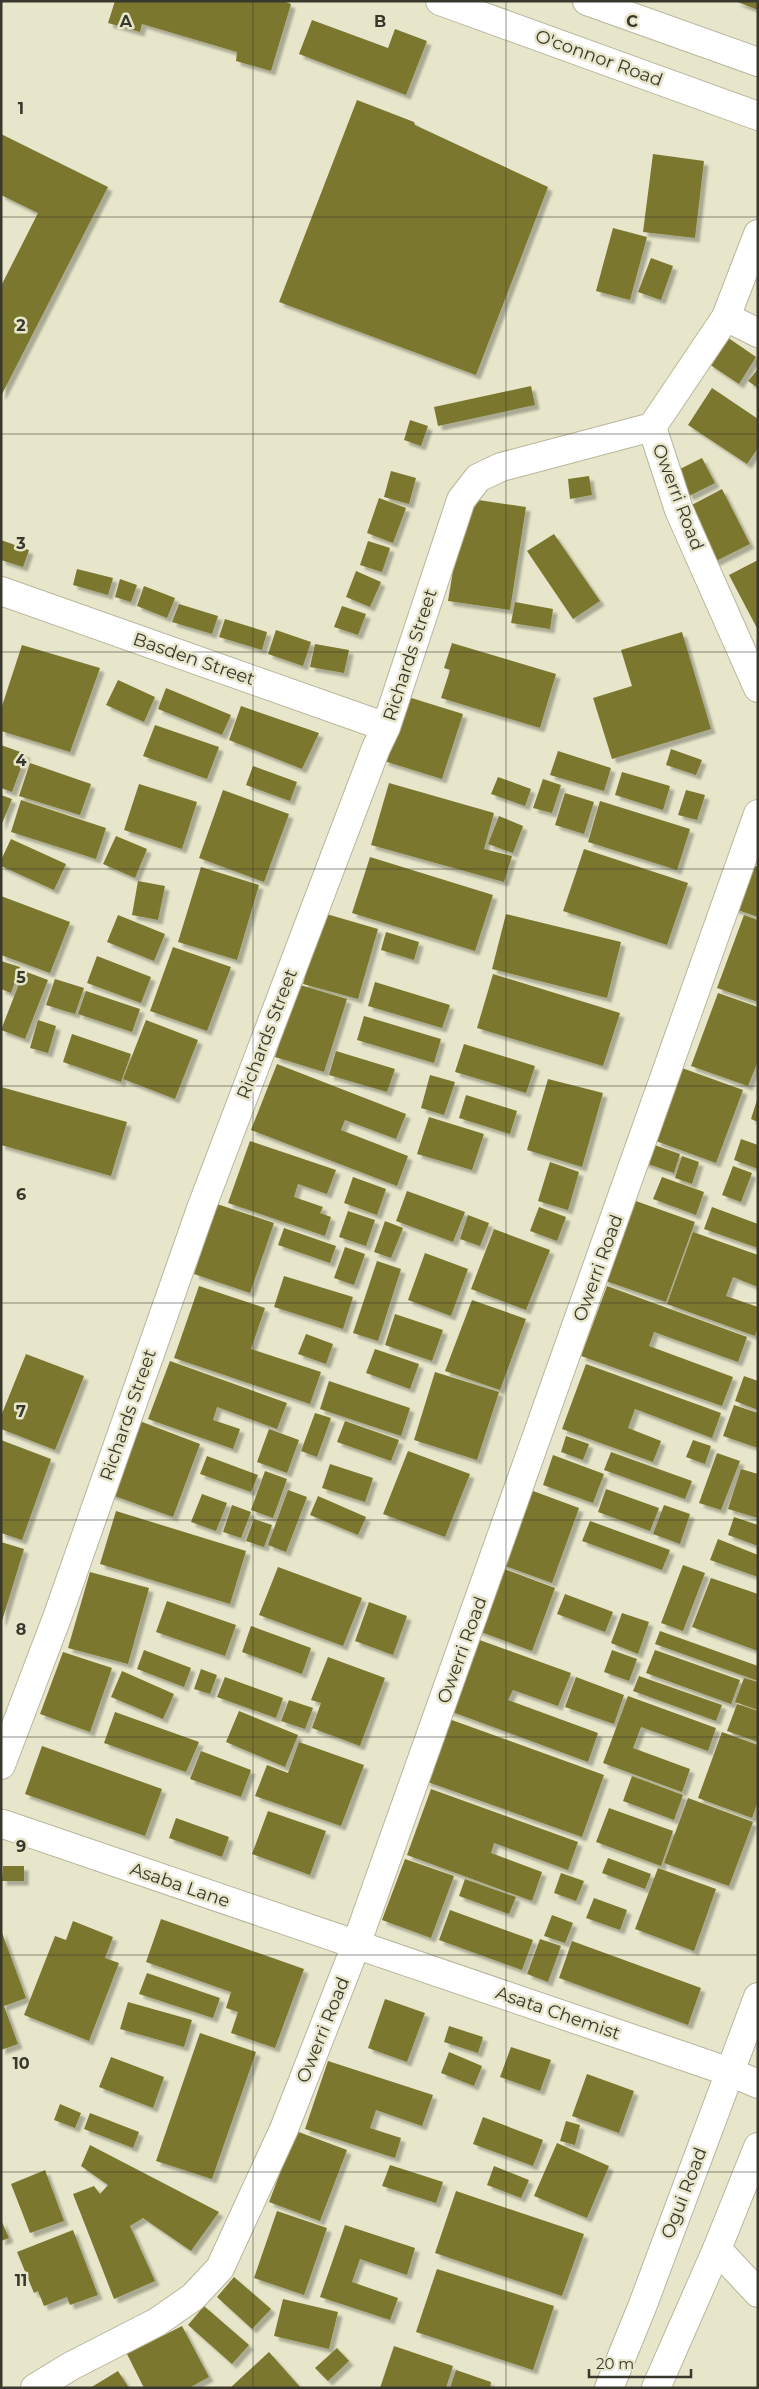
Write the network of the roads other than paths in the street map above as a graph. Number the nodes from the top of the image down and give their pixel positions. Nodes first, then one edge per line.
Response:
1 (440, 1) edge
2 (587, 1) edge
3 (758, 62) edge
4 (758, 116) edge
5 (758, 234) edge
6 (726, 317) junction
7 (758, 333) edge
8 (652, 427) junction
9 (1, 592) edge
10 (758, 688) edge
11 (386, 727) junction
12 (758, 814) edge
13 (1, 1765) edge
14 (2, 1822) edge
15 (356, 1945) junction
16 (758, 1997) edge
17 (730, 2072) junction
18 (758, 2084) edge
19 (758, 2147) edge
20 (717, 2250) junction
21 (758, 2293) edge
22 (35, 2388) edge
23 (608, 2388) edge
24 (656, 2388) edge

1 - 4 street, O'connor Road
2 - 3 street
5 - 6 street, Owerri Road
6 - 7 street
6 - 8 street, Owerri Road
8 - 10 street, Owerri Road
8 - 11 street, Richards Street
9 - 11 street, Basden Street
11 - 13 street, Richards Street
12 - 15 street, Owerri Road
14 - 15 street, Asaba Lane
15 - 17 street, Asata Chemist
15 - 22 street, Owerri Road
16 - 17 street, Ogui Road
17 - 18 street, Asata Chemist
17 - 23 street, Ogui Road
19 - 20 street
20 - 21 street
20 - 24 street

